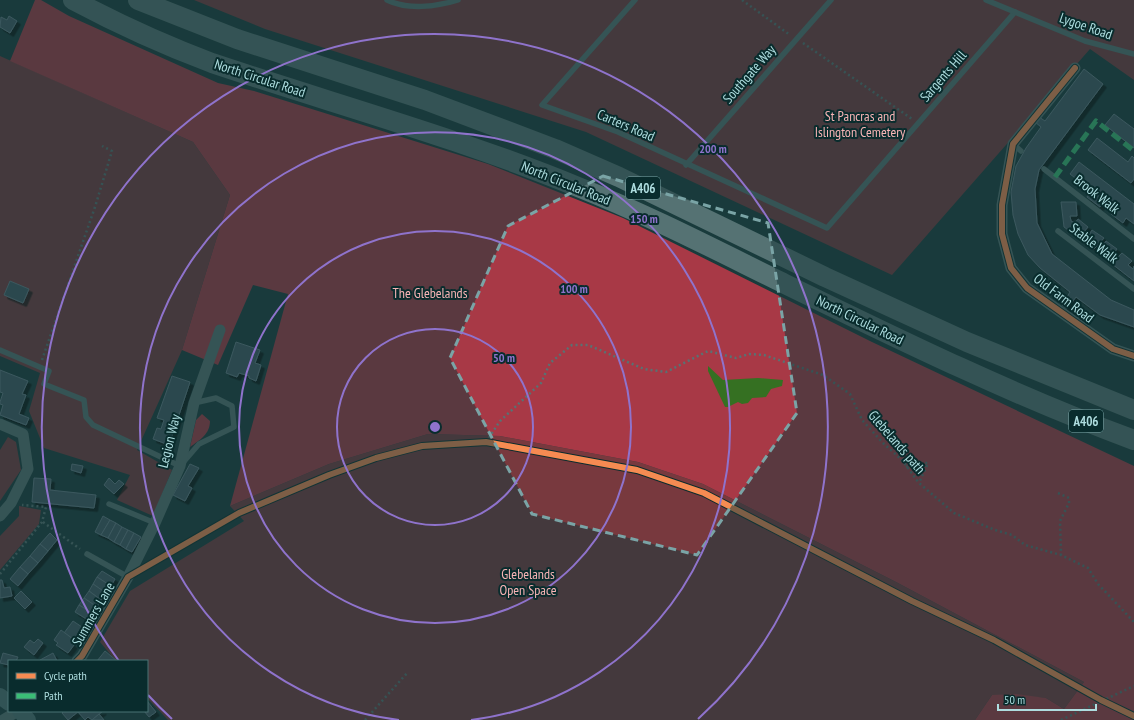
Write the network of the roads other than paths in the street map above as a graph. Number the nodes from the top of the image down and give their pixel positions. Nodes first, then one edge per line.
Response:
1 (73, 0) edge
2 (138, 0) edge
3 (387, 0) edge
4 (458, 0) edge
5 (635, 0) edge
6 (831, 0) edge
7 (986, 0) edge
8 (425, 3) edge
9 (1015, 12) junction
10 (1134, 54) edge
11 (1076, 68) dead end
12 (686, 165) junction
13 (1044, 169) dead end
14 (827, 228) joint
15 (1058, 231) dead end
16 (1134, 239) edge
17 (1134, 289) edge
18 (220, 330) dead end
19 (0, 350) edge
20 (1134, 356) edge
21 (194, 403) junction
22 (1134, 410) edge
23 (0, 424) edge
24 (1134, 440) edge
25 (180, 466) junction
26 (109, 504) dead end
27 (0, 516) edge
28 (155, 523) junction
29 (87, 554) road end
30 (128, 577) junction
31 (78, 660) edge
32 (17, 712) edge
33 (20, 712) edge
34 (3, 720) edge
35 (28, 720) edge

1 - 24 highway, North Circular Road / A406
2 - 22 highway, North Circular Road / A406
3 - 8 lane
4 - 8 lane
5 - 12 lane, Carters Road
6 - 12 lane, Southgate Way
7 - 9 lane, Lygoe Road
9 - 10 lane, Lygoe Road
9 - 14 lane, Sargents Hill
11 - 20 street, Old Farm Road
12 - 14 lane, Carters Road
13 - 16 lane, Brook Walk
15 - 17 lane, Stable Walk
18 - 21 street, Legion Way
19 - 25 lane
21 - 25 street, Legion Way
21 - 25 lane
23 - 27 street
25 - 28 street, Legion Way
26 - 28 lane
28 - 30 street, Legion Way
29 - 30 lane
30 - 31 street, Summers Lane
32 - 34 street
33 - 35 street

